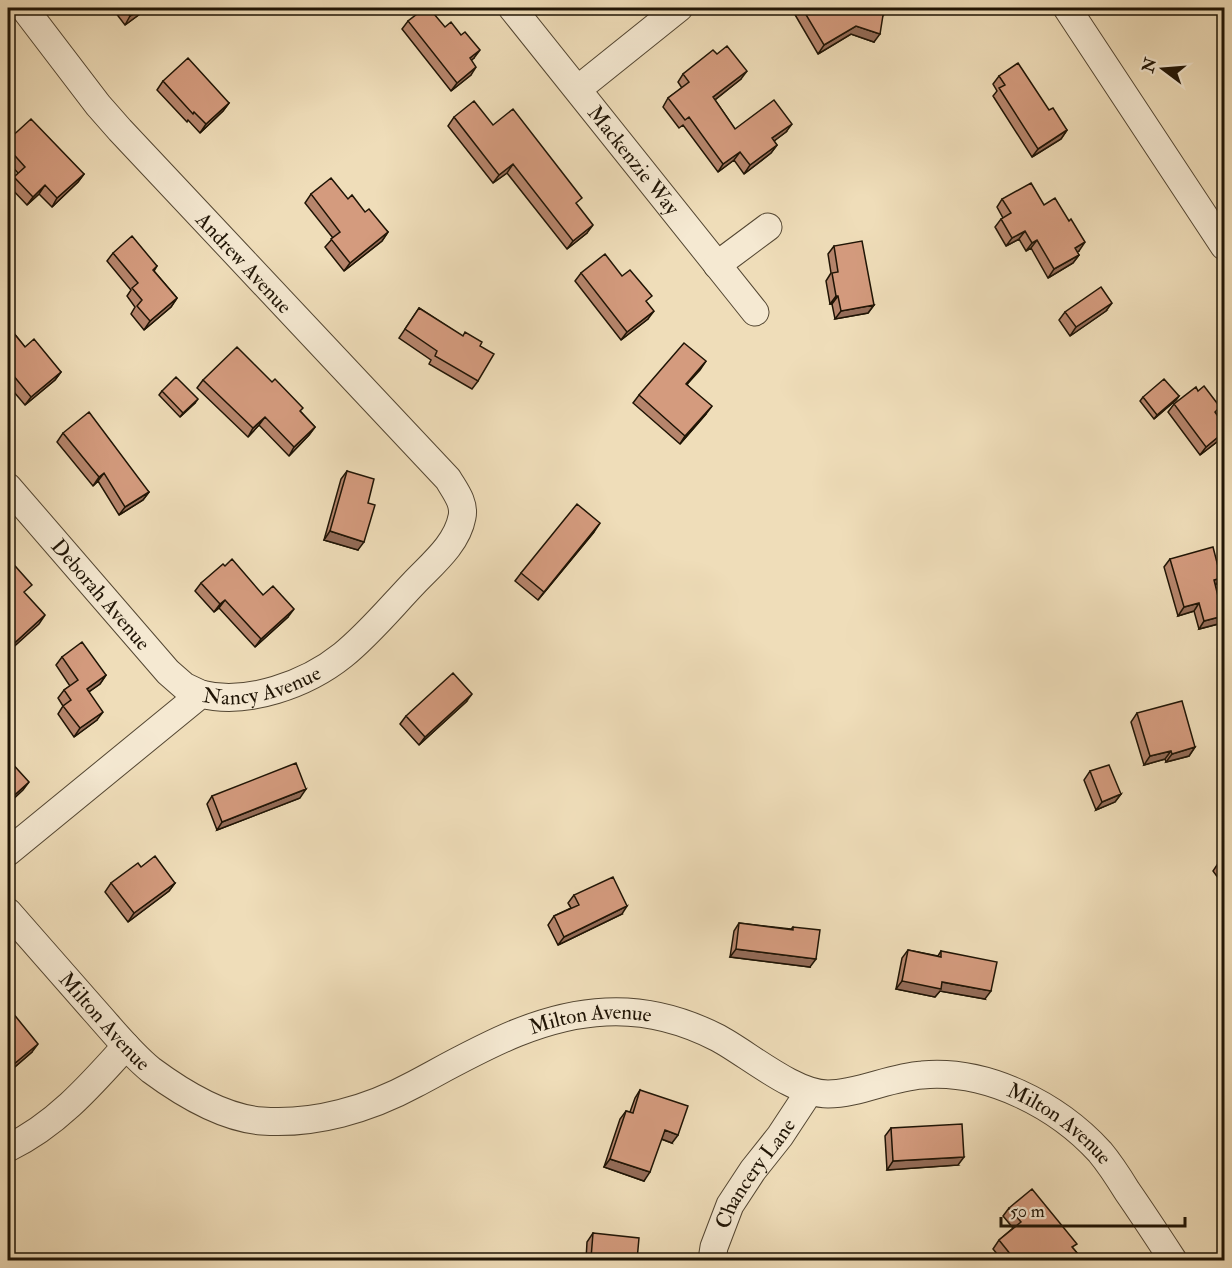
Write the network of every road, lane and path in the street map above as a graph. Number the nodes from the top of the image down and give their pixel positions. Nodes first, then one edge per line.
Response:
1 (24, 8) edge
2 (512, 8) edge
3 (679, 8) edge
4 (1066, 8) edge
5 (578, 89) junction
6 (768, 227) dead end
7 (1224, 246) edge
8 (717, 265) junction
9 (755, 312) dead end
10 (8, 487) edge
11 (463, 515) joint
12 (201, 694) junction
13 (8, 852) edge
14 (8, 912) edge
15 (126, 1046) junction
16 (809, 1092) junction
17 (8, 1148) edge
18 (712, 1260) edge
19 (1173, 1260) edge

1 - 11 street, Andrew Avenue
2 - 5 street, Mackenzie Way
3 - 5 street
4 - 7 street
5 - 8 street, Mackenzie Way
6 - 8 street
8 - 9 street, Mackenzie Way
10 - 12 street, Deborah Avenue
11 - 12 street, Nancy Avenue
12 - 13 street, Nancy Avenue
14 - 15 street, Milton Avenue
15 - 16 street, Milton Avenue
15 - 17 street
16 - 18 street, Chancery Lane
16 - 19 street, Milton Avenue

